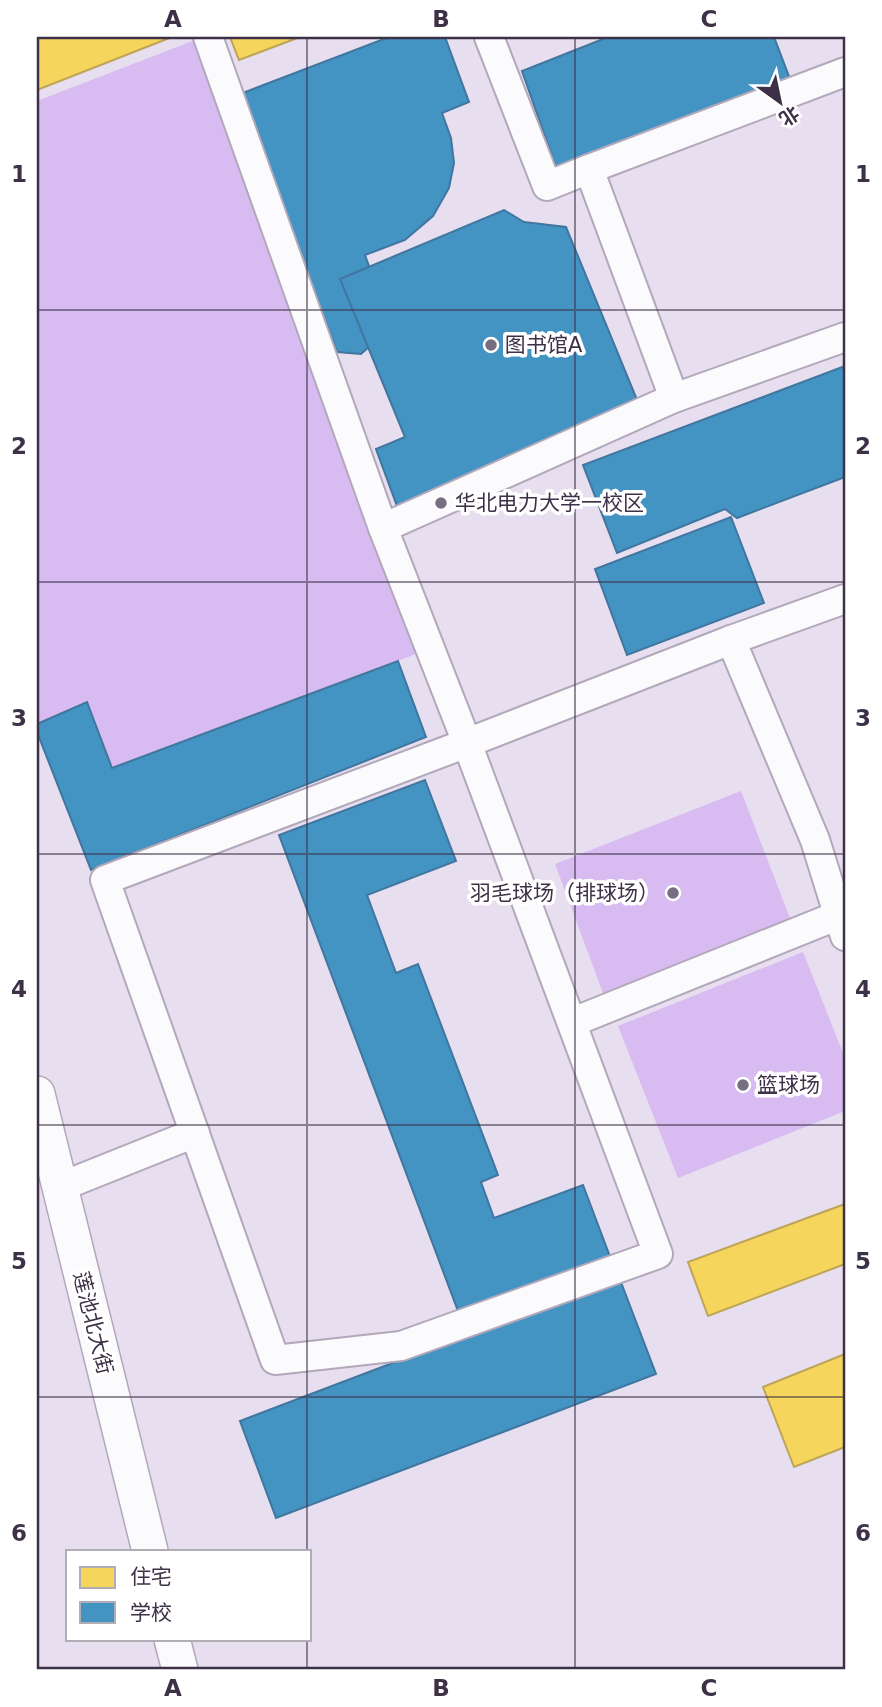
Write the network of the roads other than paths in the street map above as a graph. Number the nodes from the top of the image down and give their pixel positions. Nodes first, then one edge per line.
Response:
1 (208, 37) edge
2 (489, 37) edge
3 (845, 72) edge
4 (589, 169) junction
5 (845, 337) edge
6 (674, 398) junction
7 (383, 528) junction
8 (845, 600) edge
9 (731, 640) junction
10 (467, 743) junction
11 (842, 925) edge
12 (573, 1022) junction
13 (37, 1094) edge
14 (195, 1133) junction
15 (60, 1187) junction
16 (150, 1550) edge
17 (172, 1640) edge
18 (180, 1670) edge

1 - 7 street
2 - 4 street
3 - 4 street
4 - 6 street
5 - 6 street
6 - 7 street
7 - 10 street
8 - 9 street
9 - 10 street
9 - 11 street
10 - 12 street
10 - 14 street
11 - 12 street
12 - 14 street
13 - 15 street, 莲池北大街
14 - 15 street
15 - 16 street, 莲池北大街
17 - 18 street

